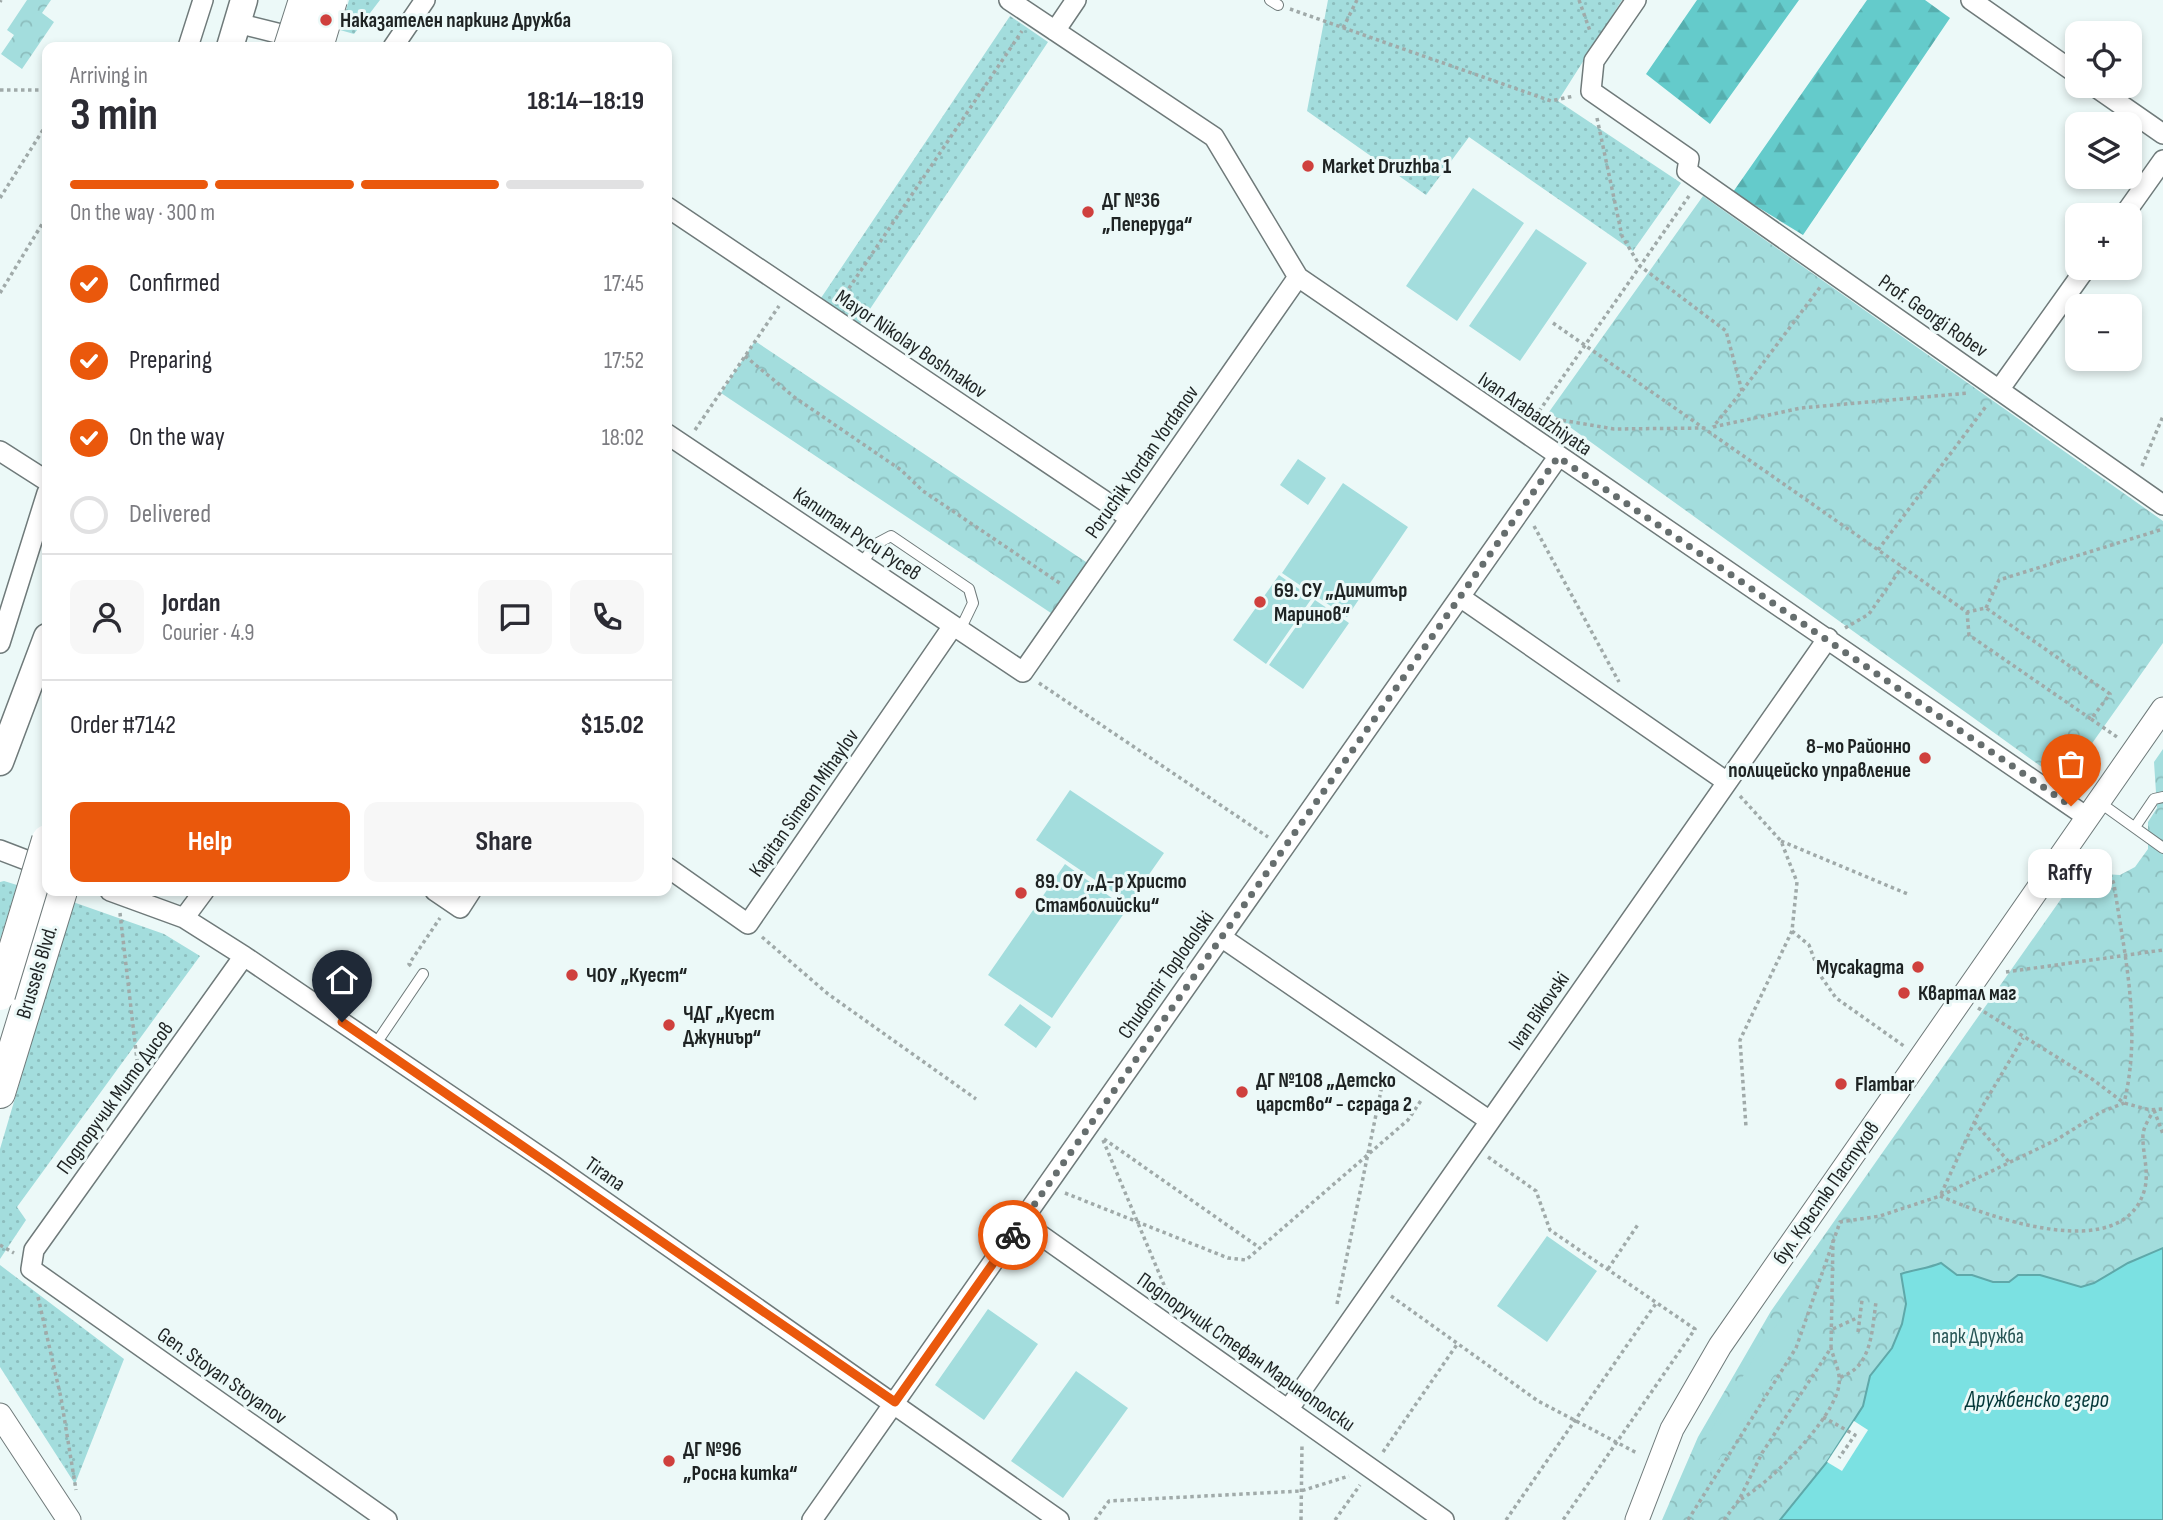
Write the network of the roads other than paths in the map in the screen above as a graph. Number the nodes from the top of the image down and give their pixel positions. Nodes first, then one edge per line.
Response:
1 (203, 0) edge
2 (304, 0) edge
3 (332, 0) edge
4 (425, 0) edge
5 (1009, 0) edge
6 (1076, 0) edge
7 (1636, 0) edge
8 (1971, 0) edge
9 (237, 23) edge
10 (1055, 31) junction
11 (190, 42) edge
12 (291, 42) edge
13 (312, 42) edge
14 (319, 42) edge
15 (396, 42) edge
16 (2065, 66) edge
17 (2111, 98) edge
18 (2163, 134) edge
19 (2163, 160) edge
20 (2133, 203) edge
21 (672, 210) edge
22 (1298, 277) junction
23 (2077, 280) edge
24 (1998, 390) junction
25 (672, 437) edge
26 (0, 451) edge
27 (1558, 457) junction
28 (42, 478) edge
29 (2163, 505) edge
30 (42, 509) edge
31 (1130, 518) junction
32 (861, 564) junction
33 (1460, 597) junction
34 (956, 628) junction
35 (1828, 638) junction
36 (0, 643) edge
37 (42, 650) edge
38 (1023, 673) joint
39 (2163, 709) edge
40 (0, 762) edge
41 (1727, 782) junction
42 (2163, 797) edge
43 (2093, 809) junction
44 (2135, 827) junction
45 (2163, 848) edge
46 (0, 850) edge
47 (42, 856) edge
48 (42, 866) edge
49 (672, 871) edge
50 (60, 896) edge
51 (125, 896) edge
52 (200, 896) edge
53 (443, 896) edge
54 (468, 896) edge
55 (184, 918) junction
56 (1221, 937) junction
57 (244, 956) junction
58 (423, 974) road end
59 (0, 995) edge
60 (375, 1045) junction
61 (0, 1094) edge
62 (1490, 1121) junction
63 (1022, 1222) junction
64 (31, 1269) joint
65 (895, 1402) junction
66 (1288, 1410) junction
67 (0, 1415) edge
68 (69, 1520) edge
69 (387, 1520) edge
70 (812, 1520) edge
71 (1059, 1520) edge
72 (1444, 1520) edge
73 (1636, 1520) edge

1 - 11 street
2 - 12 main road, bridge
3 - 14 main road, bridge
4 - 15 street
5 - 10 street, Ivan Arabadzhiyata
6 - 10 street
7 - 24 street, Prof. Georgi Robev
8 - 16 street
9 - 13 street
10 - 22 street, Ivan Arabadzhiyata
17 - 18 street
19 - 20 street
21 - 31 street, Мayor Nikolay Boshnakov
22 - 27 street, Ivan Arabadzhiyata
22 - 31 street, Рoruchik Yordan Yordanov
23 - 24 street
24 - 29 street, Prof. Georgi Robev
25 - 32 street, Капитан Руси Русев
26 - 28 street
27 - 33 street, Chudomir Toplodolski
27 - 35 street, Ivan Arabadzhiyata
30 - 36 street
31 - 38 street, Рoruchik Yordan Yordanov
32 - 34 street, Капитан Руси Русев
32 - 34 lane
33 - 41 street
33 - 56 street, Chudomir Toplodolski
34 - 38 street, Капитан Руси Русев
34 - 49 street, Кapitan Simeon Mihaylov
35 - 41 street, Ivan Bikovski
35 - 43 street, Ivan Arabadzhiyata
37 - 40 main road
39 - 43 street, бул. Кръстю Пастухов
41 - 62 street, Ivan Bikovski
42 - 44 lane
43 - 44 lane
43 - 73 street, бул. Кръстю Пастухов
44 - 45 lane
46 - 48 street
47 - 59 main road, Brussels Blvd., bridge
50 - 61 main road, Brussels Blvd.
51 - 55 street, Tirana
52 - 55 street
53 - 54 street
55 - 57 street, Tirana
56 - 62 street
56 - 63 street, Chudomir Toplodolski
57 - 60 street, Tirana
57 - 64 street, Подпоручик Мито Дисов
58 - 60 lane
60 - 65 street, Tirana
62 - 66 street, Ivan Bikovski
63 - 65 street, Chudomir Toplodolski
63 - 66 street, Подпоручик Стефан Маринополски
64 - 69 street, Gen. Stoyan Stoyanov
65 - 70 street, Chudomir Toplodolski
65 - 71 street, Tirana
66 - 72 street, Подпоручик Стефан Маринополски
67 - 68 street

